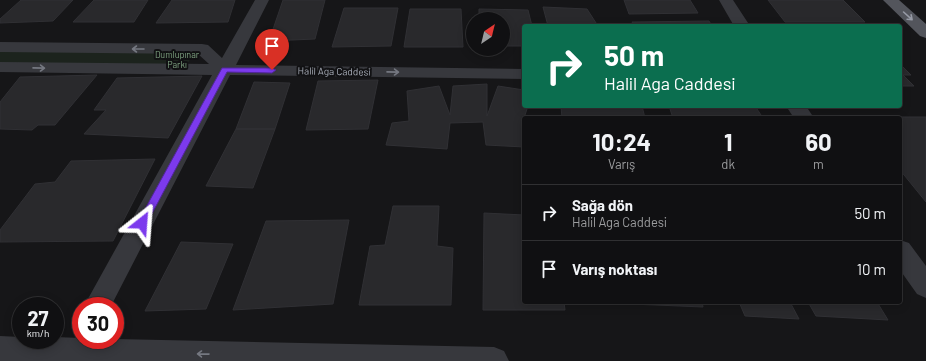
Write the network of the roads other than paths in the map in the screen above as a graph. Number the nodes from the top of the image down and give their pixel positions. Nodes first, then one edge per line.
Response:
1 (262, 0) edge
2 (726, 0) edge
3 (890, 0) edge
4 (906, 0) edge
5 (926, 18) edge
6 (741, 24) edge
7 (926, 33) edge
8 (0, 48) edge
9 (0, 68) edge
10 (225, 70) junction
11 (522, 74) edge
12 (902, 253) edge
13 (926, 286) edge
14 (102, 297) edge
15 (72, 344) edge
16 (124, 346) edge
17 (0, 350) edge
18 (494, 361) edge

1 - 10 street
2 - 6 street
3 -> 7 main road
4 - 5 main road
10 -> 8 street
9 -> 10 street, Halil Aga Caddesi
10 -> 11 street, Halil Aga Caddesi
10 - 14 street
12 - 13 street
15 - 17 street
18 -> 16 street

